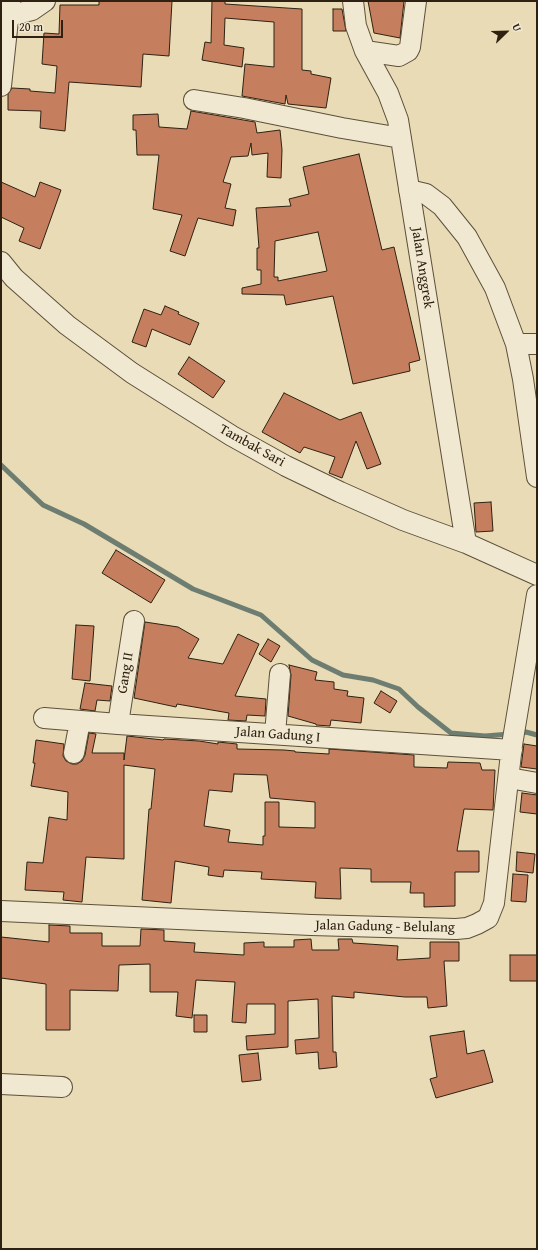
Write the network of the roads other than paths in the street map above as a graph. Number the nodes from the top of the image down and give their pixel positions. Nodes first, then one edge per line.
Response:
1 (45, 1) edge
2 (353, 1) edge
3 (416, 1) edge
4 (9, 9) edge
5 (366, 50) junction
6 (1, 86) edge
7 (194, 100) dead end
8 (401, 138) junction
9 (409, 190) junction
10 (1, 262) edge
11 (516, 344) junction
12 (537, 344) edge
13 (537, 477) edge
14 (466, 543) junction
15 (537, 575) edge
16 (537, 595) edge
17 (134, 621) dead end
18 (280, 674) dead end
19 (44, 718) dead end
20 (80, 721) junction
21 (118, 724) junction
22 (275, 734) junction
23 (512, 748) junction
24 (74, 753) dead end
25 (509, 778) junction
26 (537, 783) edge
27 (1, 911) edge
28 (1, 1084) edge
29 (62, 1087) dead end

1 - 4 street
2 - 5 street, Jalan Anggrek
3 - 5 street
4 - 6 street
5 - 8 street, Jalan Anggrek
7 - 8 street
8 - 9 street, Jalan Anggrek
9 - 11 street
9 - 14 street, Jalan Anggrek
10 - 14 street, Tambak Sari
11 - 12 street
11 - 13 street
14 - 15 street, Tambak Sari
16 - 23 street, Jalan Gadung - Belulang
17 - 21 street, Gang II
18 - 22 street
19 - 20 street, Jalan Gadung I
20 - 21 street, Jalan Gadung I
20 - 24 street
21 - 22 street, Jalan Gadung I
22 - 23 street, Jalan Gadung I
23 - 25 street, Jalan Gadung - Belulang
25 - 26 street
25 - 27 street, Jalan Gadung - Belulang
28 - 29 street

